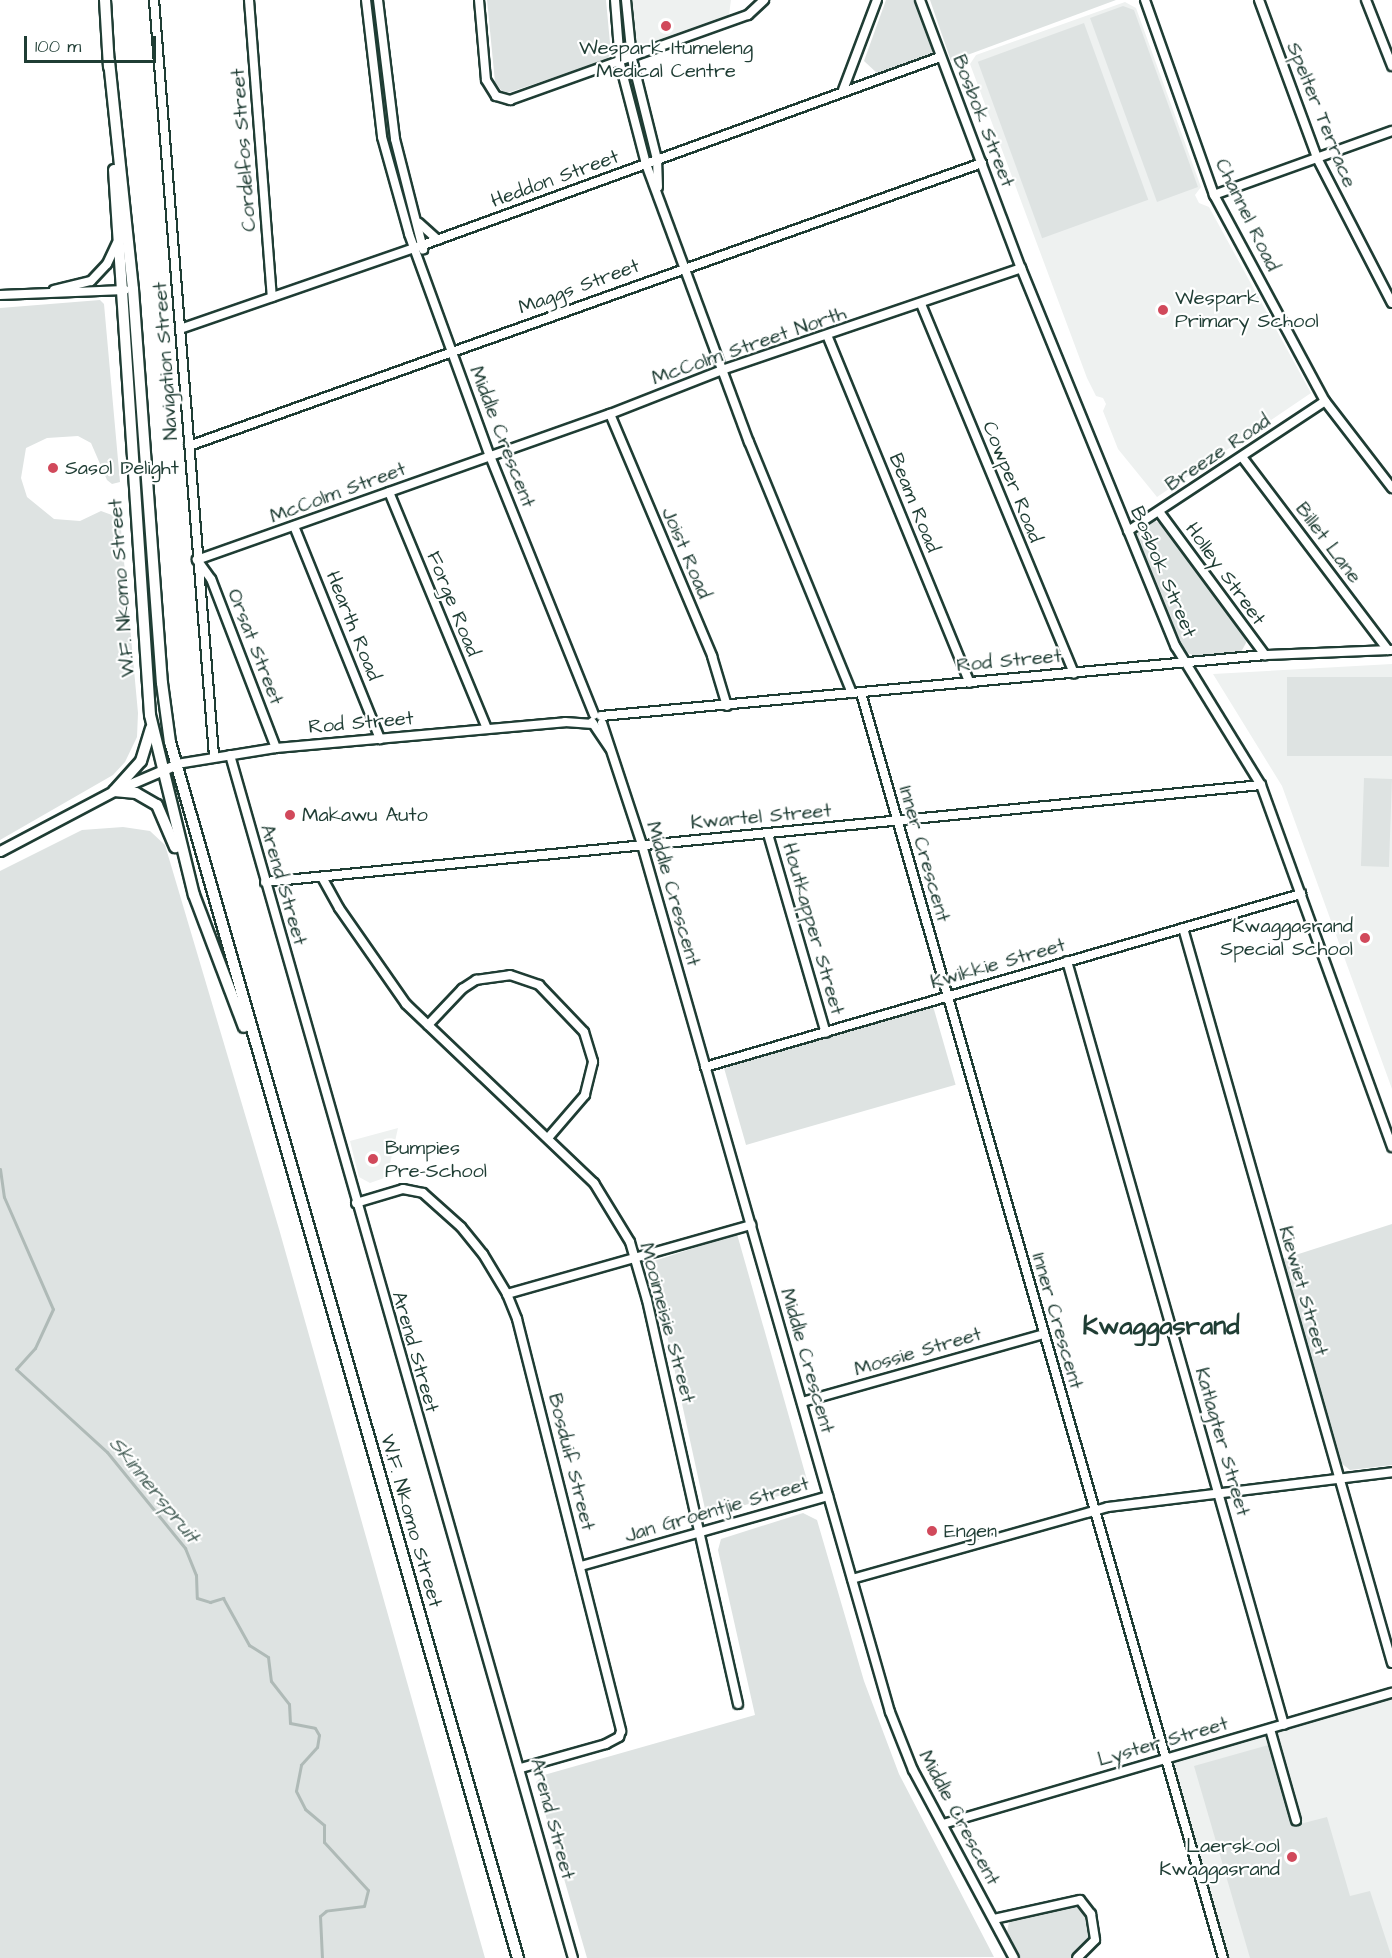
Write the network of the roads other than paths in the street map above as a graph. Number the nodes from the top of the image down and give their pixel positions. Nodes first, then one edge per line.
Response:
1 (105, 0) edge
2 (154, 0) edge
3 (249, 0) edge
4 (366, 0) edge
5 (378, 0) edge
6 (479, 0) edge
7 (615, 0) edge
8 (626, 0) edge
9 (764, 0) edge
10 (877, 0) edge
11 (920, 0) edge
12 (1145, 0) edge
13 (1259, 0) edge
14 (1366, 0) edge
15 (940, 57) junction
16 (632, 59) junction
17 (109, 61) junction
18 (620, 64) junction
19 (1392, 66) edge
20 (843, 90) junction
21 (1392, 131) edge
22 (1317, 158) junction
23 (657, 159) junction
24 (982, 163) junction
25 (646, 164) junction
26 (659, 192) junction
27 (1214, 195) junction
28 (417, 219) junction
29 (438, 240) junction
30 (117, 243) junction
31 (423, 245) junction
32 (414, 248) junction
33 (422, 263) junction
34 (684, 266) junction
35 (1020, 268) junction
36 (133, 289) junction
37 (119, 290) junction
38 (23, 296) junction
39 (2, 297) edge
40 (272, 297) junction
41 (1392, 303) edge
42 (921, 304) junction
43 (180, 329) junction
44 (827, 335) junction
45 (452, 351) junction
46 (722, 370) junction
47 (1325, 401) junction
48 (610, 414) junction
49 (189, 446) junction
50 (490, 456) junction
51 (1242, 457) junction
52 (1392, 488) edge
53 (389, 492) junction
54 (1160, 513) junction
55 (294, 526) junction
56 (1128, 531) junction
57 (197, 560) junction
58 (1390, 650) edge
59 (1265, 656) junction
60 (1187, 663) junction
61 (1074, 674) junction
62 (970, 683) junction
63 (852, 693) junction
64 (861, 693) junction
65 (727, 706) junction
66 (597, 719) junction
67 (152, 724) junction
68 (487, 729) junction
69 (380, 739) junction
70 (276, 748) junction
71 (230, 754) junction
72 (214, 756) junction
73 (177, 764) junction
74 (162, 770) junction
75 (1261, 785) junction
76 (114, 791) junction
77 (897, 820) junction
78 (768, 834) junction
79 (642, 845) junction
80 (0, 851) edge
81 (323, 879) junction
82 (265, 882) junction
83 (1301, 894) junction
84 (194, 895) junction
85 (1183, 928) junction
86 (1067, 961) junction
87 (948, 995) junction
88 (428, 1025) junction
89 (826, 1033) junction
90 (705, 1067) junction
91 (269, 1094) junction
92 (548, 1138) junction
93 (1392, 1147) edge
94 (356, 1203) junction
95 (751, 1225) junction
96 (636, 1258) junction
97 (507, 1294) junction
98 (1044, 1334) junction
99 (802, 1402) junction
100 (1392, 1472) edge
101 (1340, 1478) junction
102 (1220, 1493) junction
103 (828, 1496) junction
104 (1094, 1510) junction
105 (700, 1532) junction
106 (580, 1566) junction
107 (852, 1579) junction
108 (1392, 1663) edge
109 (1392, 1693) edge
110 (738, 1704) dead end
111 (1284, 1725) junction
112 (1270, 1729) junction
113 (1165, 1758) junction
114 (521, 1768) junction
115 (1296, 1820) dead end
116 (943, 1824) junction
117 (994, 1919) junction
118 (518, 1958) edge
119 (573, 1958) edge
120 (1014, 1958) edge
121 (1077, 1958) edge
122 (1223, 1958) edge

1 - 17 main road, W.F. Nkomo Street
2 - 43 street, Navigation Street
3 - 40 street, Cordelfos Street
4 - 32 street, Middle Crescent
5 - 28 street, Middle Crescent
6 - 18 street
7 - 18 street
8 - 16 street
9 - 16 street
10 - 20 street
11 - 15 street, Bosbok Street
12 - 27 street, Channel Road
13 - 22 street, Spelter Terrace
14 - 19 street
15 - 20 street, Heddon Street
15 - 24 street, Bosbok Street
16 - 18 street
16 - 23 street
17 - 30 main road, W.F. Nkomo Street
17 - 36 main road, W.F. Nkomo Street
18 - 25 street
20 - 23 street, Heddon Street
21 - 22 street
22 - 27 street
22 - 41 street, Spelter Terrace
23 - 25 street, Heddon Street
23 - 26 street
24 - 34 street, Maggs Street
24 - 35 street, Bosbok Street
25 - 26 street
25 - 29 street, Heddon Street
26 - 34 street
27 - 47 street, Channel Road
28 - 29 street
28 - 31 street, Middle Crescent
29 - 31 street, Heddon Street
30 - 37 main road, W.F. Nkomo Street
30 - 38 street
31 - 32 street, Heddon Street
31 - 33 street, Middle Crescent
32 - 33 street, Middle Crescent
32 - 40 street, Heddon Street
33 - 45 street, Middle Crescent
34 - 45 street, Maggs Street
34 - 46 street
35 - 42 street, McColm Street North
35 - 56 street, Bosbok Street
36 - 37 street
36 - 73 main road, W.F. Nkomo Street
37 - 38 street
37 - 67 main road, W.F. Nkomo Street
38 - 39 street
40 - 43 street, Heddon Street
42 - 44 street, McColm Street North
42 - 61 street, Cowper Road
43 - 49 street, Navigation Street
44 - 46 street, McColm Street North
44 - 62 street, Beam Road
45 - 49 street, Maggs Street
45 - 50 street, Middle Crescent
46 - 48 street, McColm Street North
46 - 63 street
47 - 51 street, Breeze Road
47 - 52 street, Channel Road
48 - 50 street, McColm Street North
48 - 65 street, Joist Road
49 - 57 street, Navigation Street
50 - 53 street, McColm Street
50 - 66 street, Middle Crescent
51 - 54 street, Breeze Road
51 - 58 street, Billet Lane
53 - 55 street, McColm Street
53 - 68 street, Forge Road
54 - 56 street, Breeze Road
54 - 59 street, Holley Street
55 - 57 street, McColm Street
55 - 69 street, Hearth Road
56 - 60 street, Bosbok Street
57 - 70 street, Orsat Street
57 - 72 street, Navigation Street
58 - 59 street, Rod Street
59 - 60 street, Rod Street
60 - 61 street, Rod Street
60 - 75 street, Bosbok Street
61 - 62 street, Rod Street
62 - 64 street, Rod Street
63 - 64 street, Rod Street
63 - 65 street, Rod Street
64 - 77 street, Inner Crescent
65 - 66 street, Rod Street
66 - 68 street, Rod Street
66 - 79 street, Middle Crescent
67 - 74 main road, W.F. Nkomo Street
67 - 76 main road
68 - 69 street, Rod Street
69 - 70 street, Rod Street
70 - 71 street, Rod Street
71 - 72 street, Rod Street
71 - 82 street, Arend Street
72 - 73 street, Rod Street
73 - 74 street, Rod Street
73 - 91 main road, W.F. Nkomo Street
74 - 76 street, Rod Street
74 - 84 main road, W.F. Nkomo Street
75 - 77 street, Kwartel Street
75 - 83 street, Bosbok Street
76 - 80 street, Rod Street
76 - 84 main road
77 - 78 street, Kwartel Street
77 - 87 street, Inner Crescent
78 - 79 street, Kwartel Street
78 - 89 street, Houtkapper Street
79 - 81 street, Kwartel Street
79 - 90 street, Middle Crescent
81 - 82 street, Kwartel Street
81 - 88 street, Mooimeisie Street
82 - 94 street, Arend Street
83 - 85 street, Kwikkie Street
83 - 93 street, Bosbok Street
84 - 91 main road, W.F. Nkomo Street
85 - 86 street, Kwikkie Street
85 - 101 street, Kiewiet Street
86 - 87 street, Kwikkie Street
86 - 102 street, Katlagter Street
87 - 89 street, Kwikkie Street
87 - 98 street, Inner Crescent
88 - 92 street, Mooimeisie Street
88 - 92 street
89 - 90 street, Kwikkie Street
90 - 95 street, Middle Crescent
91 - 118 main road, W.F. Nkomo Street
92 - 96 street, Mooimeisie Street
94 - 97 street, Bosduif Street
94 - 114 street, Arend Street
95 - 96 street
95 - 99 street, Middle Crescent
96 - 97 street
96 - 105 street, Mooimeisie Street
97 - 106 street, Bosduif Street
98 - 99 street, Mossie Street
98 - 104 street, Inner Crescent
99 - 103 street, Middle Crescent
100 - 101 street
101 - 102 street
101 - 108 street, Kiewiet Street
102 - 104 street
102 - 111 street, Katlagter Street
103 - 105 street, Jan Groentjie Street
103 - 107 street, Middle Crescent
104 - 107 street
104 - 113 street, Inner Crescent
105 - 106 street, Jan Groentjie Street
105 - 110 street, Mooimeisie Street
106 - 114 street, Bosduif Street
107 - 116 street, Middle Crescent
109 - 111 street, Lyster Street
111 - 112 street, Lyster Street
112 - 113 street, Lyster Street
112 - 115 street
113 - 116 street, Lyster Street
113 - 122 street, Inner Crescent
114 - 119 street, Arend Street
116 - 117 street, Middle Crescent
117 - 120 street, Middle Crescent
117 - 121 street

